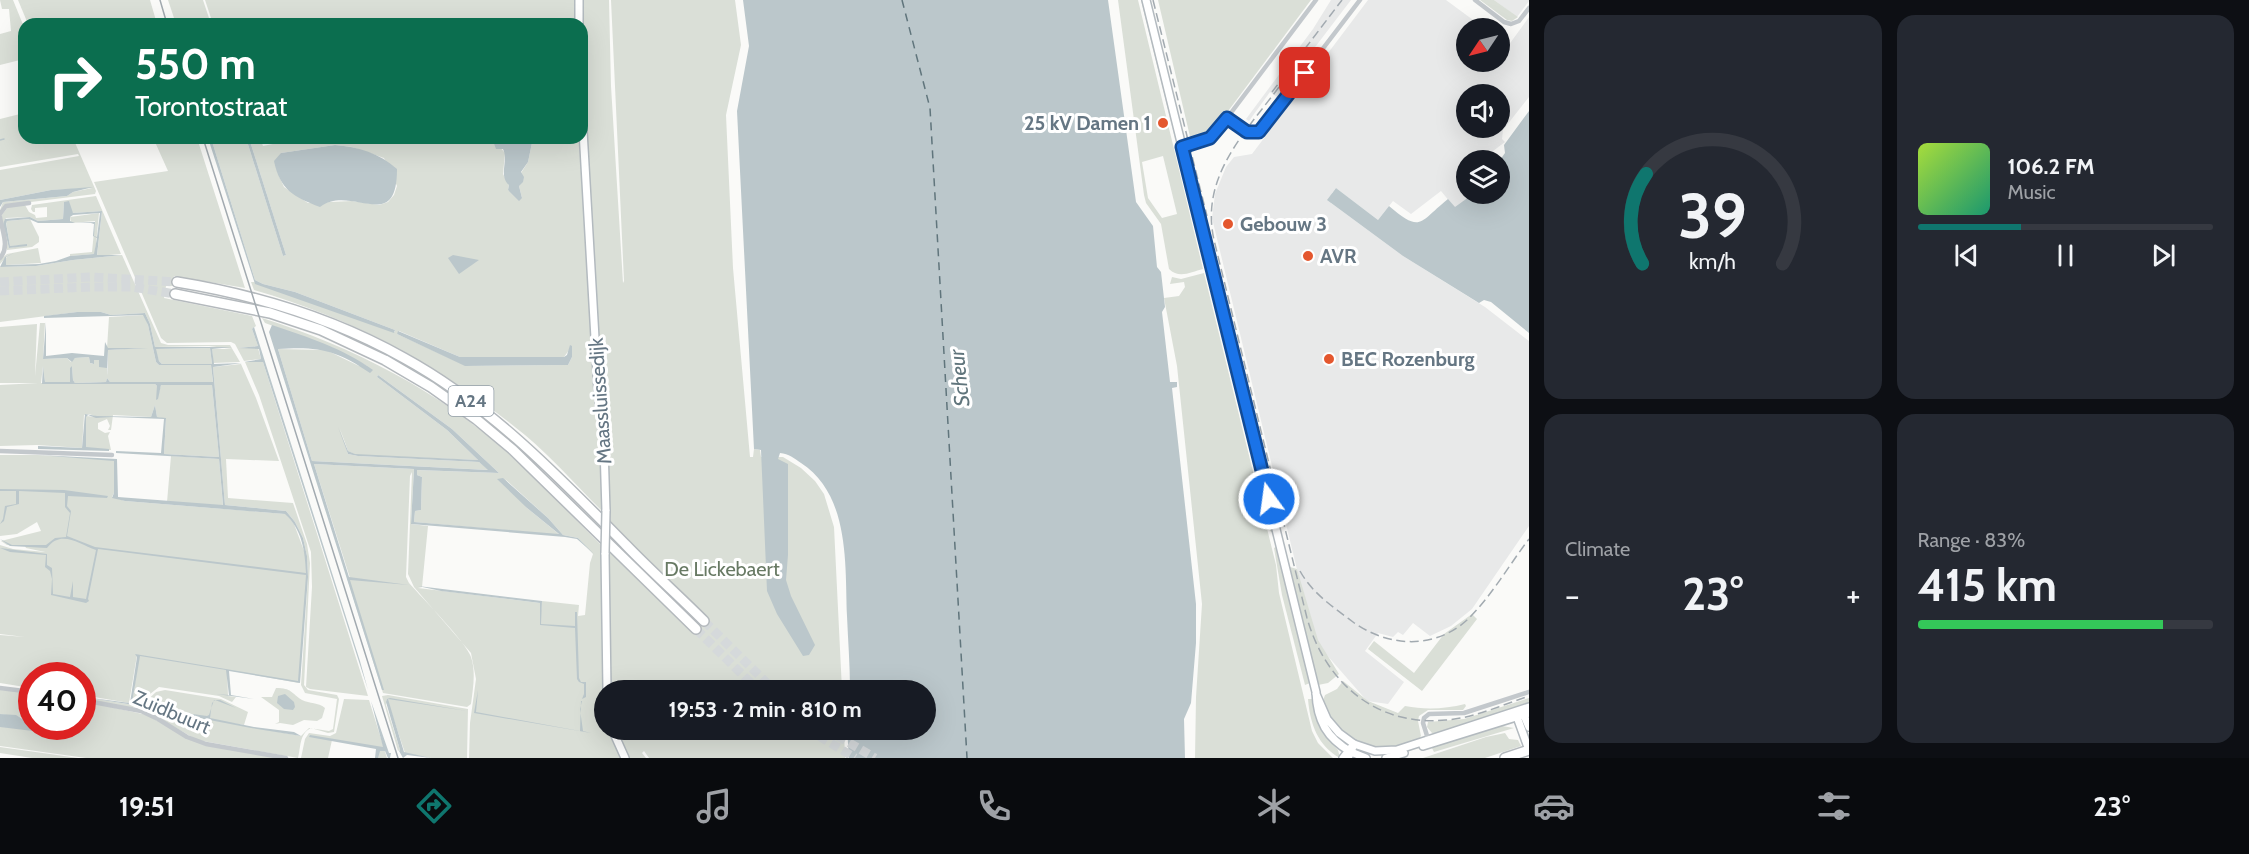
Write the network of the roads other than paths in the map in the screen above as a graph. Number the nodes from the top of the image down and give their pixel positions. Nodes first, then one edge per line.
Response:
1 (579, 0) edge
2 (1146, 0) edge
3 (1316, 0) edge
4 (1360, 0) edge
5 (1475, 0) edge
6 (1529, 8) edge
7 (579, 18) edge
8 (1227, 118) junction
9 (584, 144) edge
10 (1182, 147) junction
11 (29, 203) dead end
12 (0, 216) edge
13 (0, 258) edge
14 (177, 282) tunnel mouth
15 (175, 294) tunnel mouth
16 (0, 452) edge
17 (112, 455) dead end
18 (704, 621) tunnel mouth
19 (696, 630) tunnel mouth
20 (607, 680) edge
21 (0, 688) edge
22 (18, 690) edge
23 (1529, 692) edge
24 (1316, 694) junction
25 (96, 703) edge
26 (1529, 707) edge
27 (1522, 713) edge
28 (1529, 727) edge
29 (617, 740) edge
30 (1429, 742) junction
31 (1354, 744) junction
32 (1528, 746) edge
33 (1349, 753) edge
34 (286, 758) edge
35 (625, 758) edge
36 (1343, 758) edge
37 (1366, 758) edge
38 (1386, 758) edge
39 (1505, 758) edge

1 - 7 street
2 - 10 street
3 - 8 street
4 - 8 street
5 - 6 street
8 - 10 street
9 - 20 street, Maassluissedijk, bridge
10 - 24 street
11 - 12 street
12 - 13 street
14 - 18 highway, A24
15 - 19 highway, A24
16 - 17 street
21 - 22 street
23 - 30 street
24 - 31 street
24 - 33 street
25 - 34 street, Zuidbuurt
26 - 27 street
27 - 28 street
27 - 30 street
27 - 32 street
29 - 35 street
30 - 31 street
30 - 38 street
31 - 33 street
32 - 39 highway
33 - 36 street
33 - 37 street

